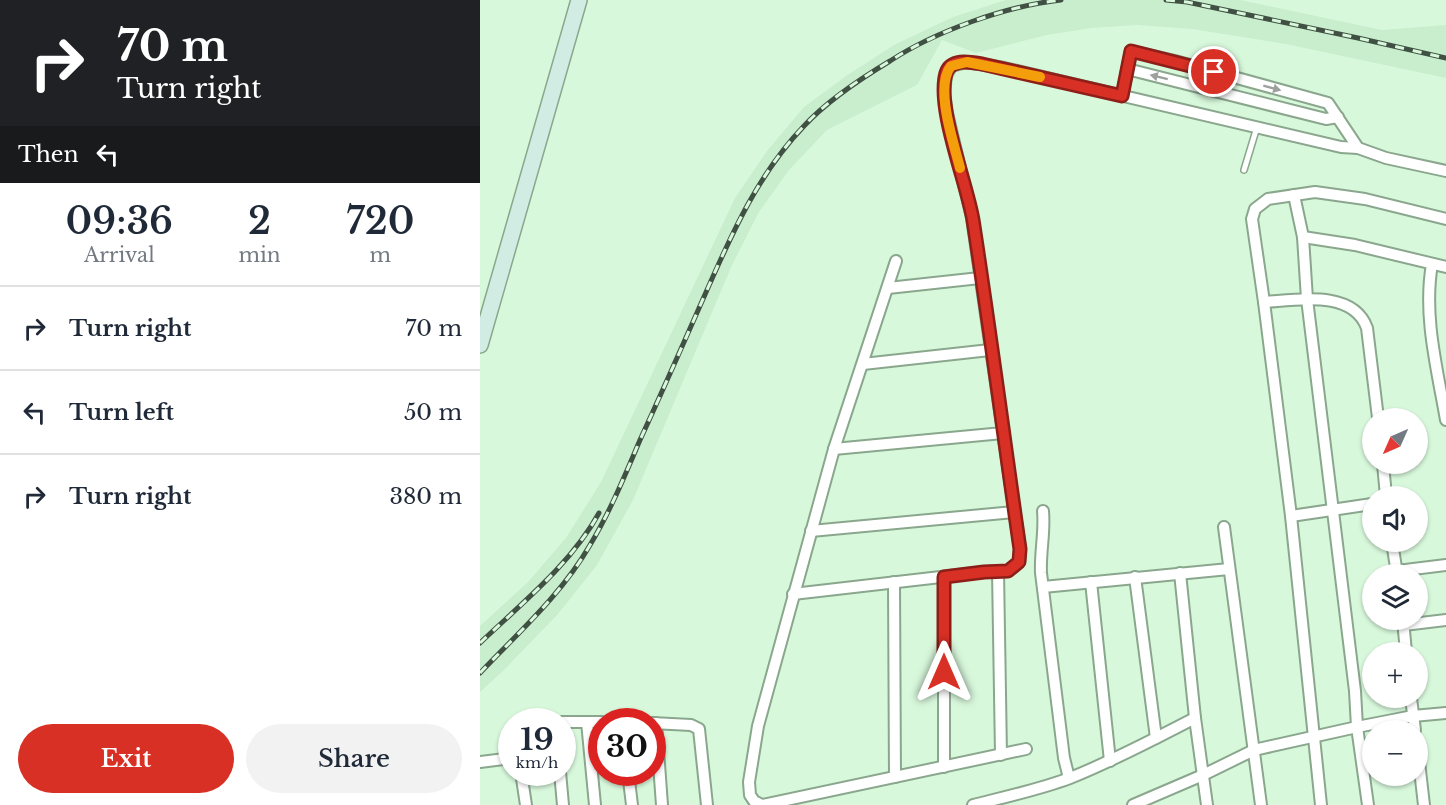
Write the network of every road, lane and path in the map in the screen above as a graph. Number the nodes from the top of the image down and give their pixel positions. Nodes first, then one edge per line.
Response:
1 (579, 0) edge
2 (1127, 69) junction
3 (1122, 96) junction
4 (1338, 117) junction
5 (1257, 127) junction
6 (1359, 147) junction
7 (1244, 170) dead end
8 (1446, 171) edge
9 (1294, 195) junction
10 (1446, 219) edge
11 (1303, 237) junction
12 (896, 261) dead end
13 (1432, 264) junction
14 (1446, 267) edge
15 (980, 278) junction
16 (888, 288) junction
17 (1307, 299) junction
18 (1264, 302) junction
19 (480, 345) edge
20 (990, 350) junction
21 (863, 364) junction
22 (1377, 408) edge
23 (1446, 420) edge
24 (1003, 433) junction
25 (834, 449) junction
26 (1362, 506) edge
27 (1333, 510) junction
28 (1043, 511) dead end
29 (1014, 512) junction
30 (1291, 516) junction
31 (1224, 527) dead end
32 (811, 531) junction
33 (1446, 566) edge
34 (1228, 569) junction
35 (1428, 569) edge
36 (998, 571) junction
37 (1180, 573) junction
38 (944, 577) junction
39 (1135, 577) junction
40 (894, 582) junction
41 (1091, 582) junction
42 (1043, 587) junction
43 (793, 594) junction
44 (1446, 620) edge
45 (1428, 621) edge
46 (1412, 708) edge
47 (1446, 713) edge
48 (1413, 716) junction
49 (1195, 718) junction
50 (1414, 720) edge
51 (576, 722) edge
52 (587, 722) joint
53 (666, 724) edge
54 (1357, 727) junction
55 (1313, 737) junction
56 (1156, 738) junction
57 (1026, 749) dead end
58 (1254, 750) junction
59 (1001, 754) junction
60 (498, 760) edge
61 (1110, 761) junction
62 (480, 762) edge
63 (944, 767) junction
64 (1203, 776) junction
65 (895, 777) junction
66 (1069, 778) junction
67 (523, 786) edge
68 (561, 786) edge
69 (630, 786) edge
70 (660, 786) edge
71 (1422, 786) edge
72 (526, 805) edge
73 (563, 805) edge
74 (595, 805) edge
75 (632, 805) edge
76 (662, 805) edge
77 (706, 805) edge
78 (763, 805) edge
79 (973, 805) edge
80 (1133, 805) edge
81 (1207, 805) edge
82 (1261, 805) edge
83 (1321, 805) edge
84 (1368, 805) edge
85 (1424, 805) edge

1 - 19 street
2 - 3 street
4 -> 2 street
2 -> 4 street
3 - 5 street
3 - 15 street
4 - 6 street
5 - 6 street
5 - 7 lane
6 - 8 street
9 - 10 street
9 - 11 street
9 - 18 street
11 - 13 street
11 - 17 street
12 - 16 street
13 - 14 street
13 - 23 street
15 - 16 street
15 - 20 street
16 - 21 street
17 - 18 street
17 - 22 street
17 - 27 street
18 - 30 street
20 - 21 street
20 - 24 street
21 - 25 street
24 - 25 street
24 - 29 street
25 - 32 street
26 - 27 street
27 - 30 street
27 - 54 street
28 - 42 street
29 - 32 street
29 - 36 street
30 - 55 street
31 - 34 street
32 - 43 street
33 - 35 street
34 - 37 street
34 - 58 street
36 - 38 street
36 - 59 street
37 - 39 street
37 - 49 street
38 - 40 street
38 - 63 street
39 - 41 street
39 - 56 street
40 - 43 street
40 - 65 street
41 - 42 street
41 - 61 street
42 - 66 street
43 - 78 street
44 - 45 street
46 - 48 street
47 - 48 street
48 - 50 street
48 - 54 street
49 - 56 street
49 - 64 street
51 - 52 street
52 - 74 street
53 - 77 street
54 - 55 street
54 - 84 street
55 - 58 street
55 - 83 street
56 - 61 street
57 - 59 street
58 - 64 street
58 - 82 street
59 - 63 street
60 - 62 street
61 - 66 street
63 - 65 street
64 - 80 street
64 - 81 street
65 - 78 street
66 - 79 street
67 - 72 street
68 - 73 street
69 - 75 street
70 - 76 street
71 - 85 street

